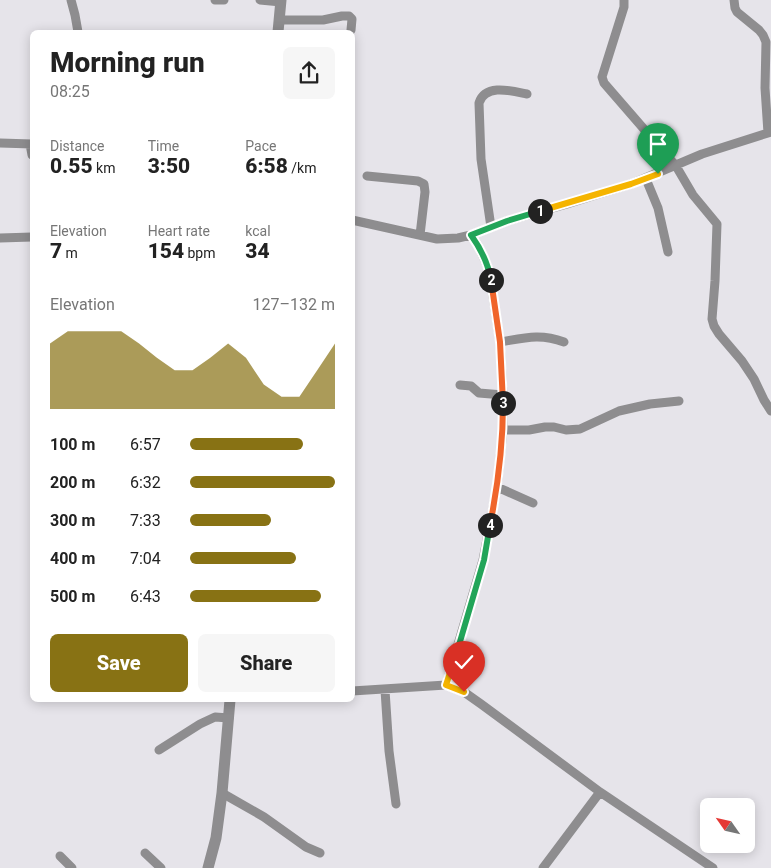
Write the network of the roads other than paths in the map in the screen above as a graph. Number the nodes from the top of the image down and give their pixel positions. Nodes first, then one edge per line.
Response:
1 (71, 0) edge
2 (215, 0) edge
3 (224, 0) edge
4 (260, 0) edge
5 (624, 0) edge
6 (734, 0) edge
7 (281, 1) edge
8 (279, 20) junction
9 (78, 30) edge
10 (278, 30) edge
11 (351, 30) dead end
12 (527, 94) dead end
13 (770, 132) edge
14 (0, 143) edge
15 (30, 144) edge
16 (676, 166) junction
17 (367, 176) dead end
18 (646, 179) junction
19 (355, 221) edge
20 (491, 227) junction
21 (420, 235) junction
22 (471, 235) junction
23 (30, 237) edge
24 (0, 238) edge
25 (668, 252) dead end
26 (500, 342) junction
27 (564, 342) dead end
28 (460, 385) dead end
29 (503, 395) junction
30 (679, 401) dead end
31 (771, 411) edge
32 (503, 430) junction
33 (497, 487) junction
34 (533, 503) dead end
35 (446, 685) junction
36 (384, 690) junction
37 (355, 691) edge
38 (230, 702) edge
39 (229, 718) junction
40 (159, 750) dead end
41 (600, 792) junction
42 (222, 793) junction
43 (396, 804) dead end
44 (320, 852) dead end
45 (145, 853) dead end
46 (60, 856) dead end
47 (72, 868) edge
48 (161, 868) edge
49 (208, 868) edge
50 (543, 868) edge
51 (713, 868) edge

1 - 9 street
2 - 3 street
4 - 7 street
5 - 16 street
6 - 13 street
7 - 8 street
8 - 10 street
8 - 11 street
12 - 20 street
13 - 16 street
14 - 15 street
16 - 18 street
16 - 31 street
17 - 21 street
18 - 20 street
18 - 25 street
19 - 21 street
20 - 22 street
21 - 22 street
22 - 26 street
23 - 24 street
26 - 27 street
26 - 29 street
28 - 29 street
29 - 32 street
30 - 32 street
32 - 33 street
33 - 34 street
33 - 35 street
35 - 36 street
35 - 41 street
36 - 37 street
36 - 43 street
38 - 39 street
39 - 40 street
39 - 42 street
41 - 50 street
41 - 51 street
42 - 44 street
42 - 49 street
45 - 48 street
46 - 47 street

